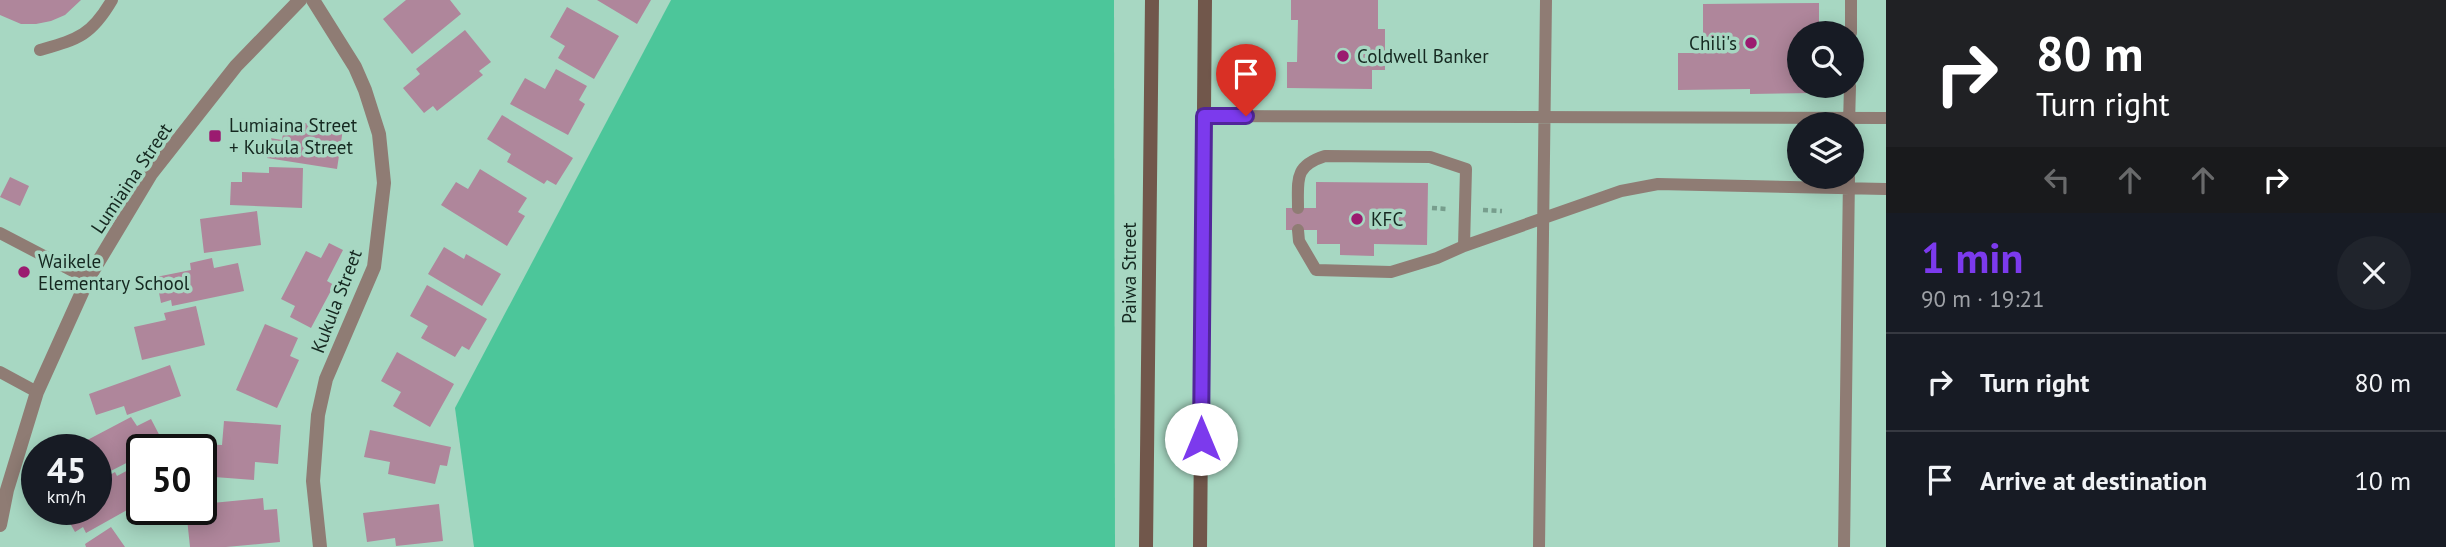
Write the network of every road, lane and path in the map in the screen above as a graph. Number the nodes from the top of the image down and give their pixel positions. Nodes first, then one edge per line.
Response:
1 (111, 0) edge
2 (300, 0) edge
3 (313, 0) edge
4 (1152, 0) edge
5 (1205, 0) edge
6 (1546, 0) edge
7 (1851, 0) edge
8 (1850, 21) edge
9 (40, 50) dead end
10 (1204, 116) junction
11 (1545, 116) junction
12 (1886, 118) edge
13 (1787, 120) edge
14 (1864, 120) edge
15 (1787, 183) edge
16 (1864, 185) edge
17 (1849, 189) edge
18 (1886, 189) edge
19 (1298, 208) dead end
20 (1543, 218) junction
21 (1298, 230) dead end
22 (0, 233) edge
23 (1464, 246) junction
24 (88, 279) junction
25 (0, 372) edge
26 (37, 392) junction
27 (0, 525) edge
28 (320, 547) edge
29 (1146, 547) edge
30 (1200, 547) edge
31 (1539, 547) edge
32 (1844, 547) edge

1 - 9 lane
2 - 24 street, Lumiaina Street
3 - 28 street, Kukula Street
4 - 29 main road, Paiwa Street
5 - 10 main road
6 - 11 lane
7 - 8 lane
10 - 11 lane
10 - 30 main road
11 - 13 lane
11 - 20 lane
12 - 14 lane
15 - 20 lane
16 - 18 lane
17 - 32 lane
19 - 23 lane
20 - 23 lane
20 - 31 lane
21 - 23 lane
22 - 24 lane
24 - 26 street, Lumiaina Street
25 - 26 lane
26 - 27 street, Lumiaina Street

